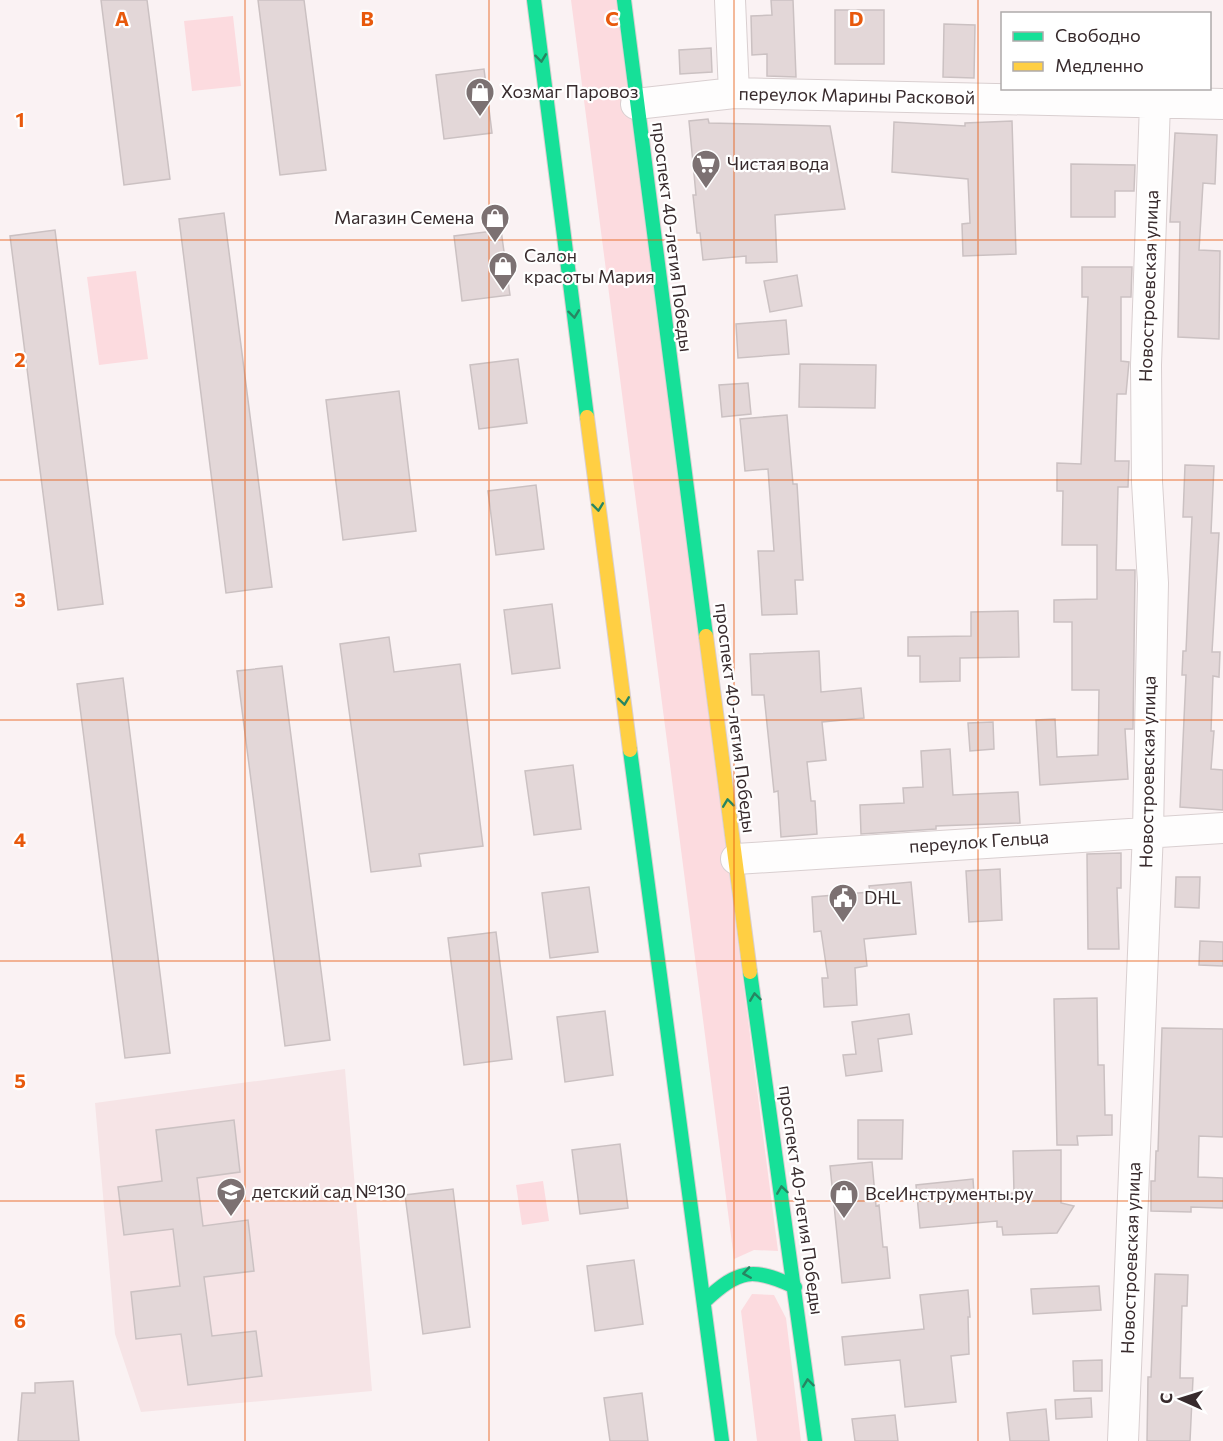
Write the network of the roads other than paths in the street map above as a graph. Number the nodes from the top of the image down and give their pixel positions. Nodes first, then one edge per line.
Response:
1 (534, 0) edge
2 (624, 0) edge
3 (730, 0) edge
4 (734, 93) junction
5 (1155, 103) junction
6 (636, 104) junction
7 (1223, 104) edge
8 (1223, 828) edge
9 (1148, 831) junction
10 (736, 859) junction
11 (795, 1287) junction
12 (705, 1301) junction
13 (722, 1441) edge
14 (815, 1441) edge
15 (1123, 1441) edge

1 -> 12 main road
2 - 6 main road, проспект 40-летия Победы
3 - 4 street
4 - 5 street, переулок Марины Расковой
4 - 6 street, переулок Марины Расковой
5 - 7 street, переулок Марины Расковой
5 - 9 street, Новостроевская улица
10 -> 6 main road, проспект 40-летия Победы
8 - 9 street, переулок Гельца
9 - 10 street, переулок Гельца
9 - 15 street, Новостроевская улица
11 -> 10 main road, проспект 40-летия Победы
11 -> 12 main road
14 -> 11 main road, проспект 40-летия Победы
12 - 13 main road

